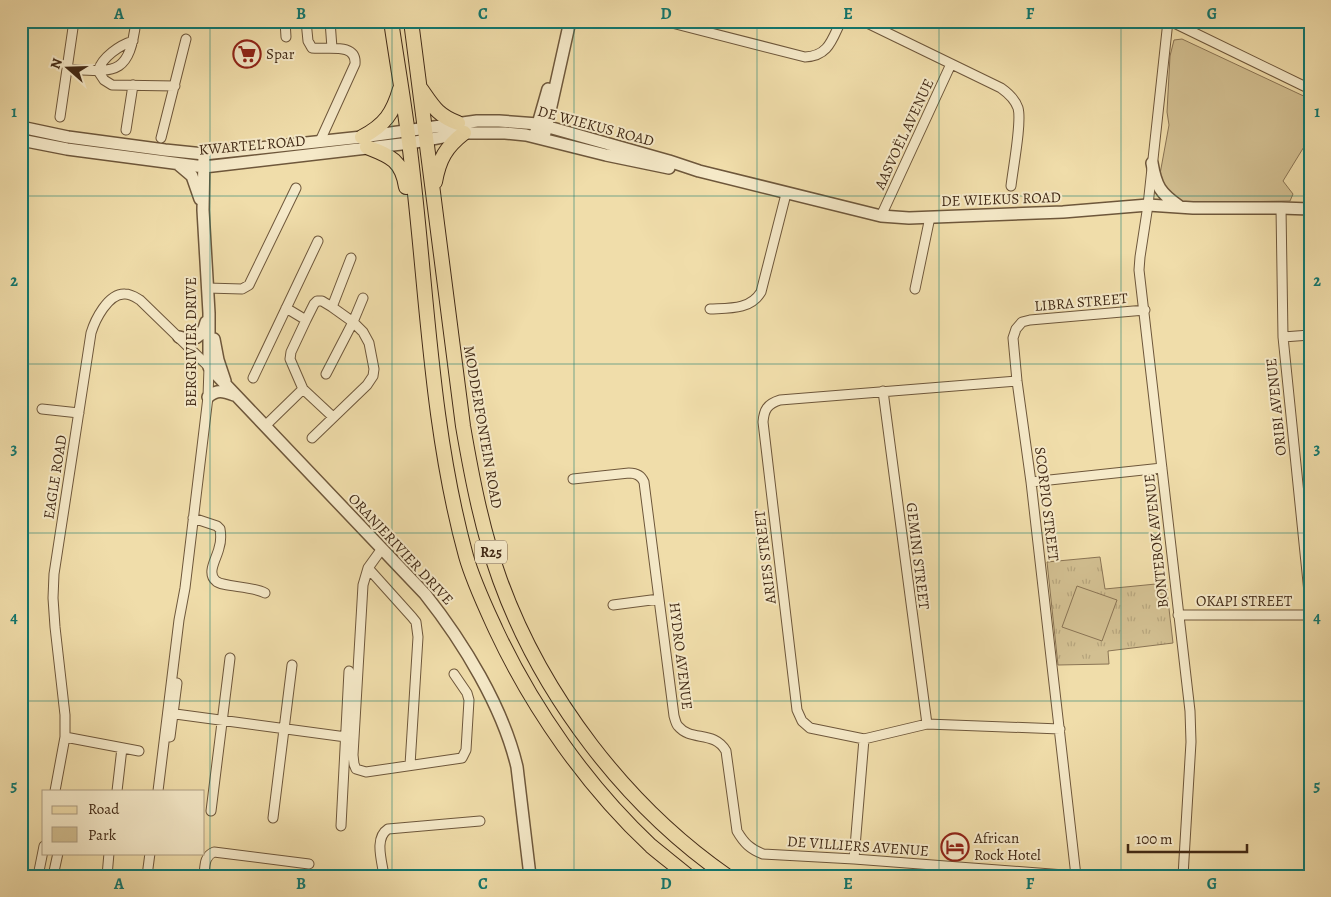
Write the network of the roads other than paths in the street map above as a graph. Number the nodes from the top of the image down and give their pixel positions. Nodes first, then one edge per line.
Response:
1 (74, 21) edge
2 (136, 21) edge
3 (285, 21) edge
4 (306, 21) edge
5 (330, 21) edge
6 (391, 21) edge
7 (411, 21) edge
8 (564, 21) edge
9 (570, 21) edge
10 (664, 21) edge
11 (841, 21) edge
12 (863, 21) edge
13 (1169, 21) edge
14 (702, 26) edge
15 (286, 37) dead end
16 (186, 39) dead end
17 (133, 41) junction
18 (332, 48) junction
19 (951, 64) junction
20 (67, 69) junction
21 (98, 71) junction
22 (133, 85) junction
23 (175, 86) junction
24 (419, 86) junction
25 (400, 87) junction
26 (1310, 89) edge
27 (60, 118) dead end
28 (542, 126) junction
29 (21, 127) edge
30 (461, 128) junction
31 (126, 130) dead end
32 (425, 134) junction
33 (408, 137) junction
34 (161, 138) dead end
35 (539, 138) junction
36 (21, 140) edge
37 (320, 141) junction
38 (364, 142) junction
39 (204, 154) junction
40 (177, 164) junction
41 (1152, 164) junction
42 (228, 165) junction
43 (204, 167) junction
44 (699, 171) junction
45 (1011, 186) dead end
46 (296, 188) dead end
47 (203, 192) junction
48 (433, 194) junction
49 (786, 194) junction
50 (1148, 205) junction
51 (1180, 207) junction
52 (1281, 208) junction
53 (1310, 209) edge
54 (203, 210) junction
55 (881, 216) junction
56 (930, 217) junction
57 (318, 241) dead end
58 (351, 258) dead end
59 (207, 288) junction
60 (916, 289) dead end
61 (424, 296) junction
62 (363, 298) dead end
63 (208, 307) junction
64 (332, 307) junction
65 (286, 308) junction
66 (710, 309) dead end
67 (1145, 310) junction
68 (306, 320) junction
69 (353, 322) junction
70 (1310, 335) edge
71 (179, 337) junction
72 (1283, 337) junction
73 (209, 366) junction
74 (326, 374) dead end
75 (253, 378) dead end
76 (1017, 380) junction
77 (303, 389) junction
78 (231, 391) junction
79 (883, 391) junction
80 (208, 397) junction
81 (42, 408) dead end
82 (79, 413) junction
83 (333, 417) junction
84 (266, 426) junction
85 (312, 438) dead end
86 (1162, 468) junction
87 (573, 479) dead end
88 (1031, 482) junction
89 (193, 518) junction
90 (381, 550) junction
91 (368, 568) junction
92 (265, 593) dead end
93 (660, 599) junction
94 (1310, 602) edge
95 (613, 605) dead end
96 (1178, 615) junction
97 (1310, 615) edge
98 (230, 658) dead end
99 (292, 665) dead end
100 (349, 671) dead end
101 (454, 674) dead end
102 (170, 713) junction
103 (223, 720) junction
104 (926, 724) junction
105 (283, 728) junction
106 (1060, 729) junction
107 (65, 736) junction
108 (346, 737) junction
109 (864, 739) junction
110 (122, 748) junction
111 (139, 751) dead end
112 (410, 766) junction
113 (55, 790) edge
114 (117, 790) edge
115 (158, 790) edge
116 (162, 790) edge
117 (211, 811) dead end
118 (273, 818) dead end
119 (480, 821) dead end
120 (341, 826) dead end
121 (738, 831) joint
122 (42, 854) edge
123 (58, 854) edge
124 (109, 854) edge
125 (150, 854) edge
126 (155, 854) edge
127 (854, 859) junction
128 (310, 864) dead end
129 (38, 876) edge
130 (53, 876) edge
131 (106, 876) edge
132 (148, 876) edge
133 (152, 876) edge
134 (204, 876) edge
135 (384, 876) edge
136 (530, 876) edge
137 (688, 876) edge
138 (727, 876) edge
139 (1076, 876) edge
140 (1183, 876) edge

1 - 20 street
2 - 17 street
3 - 15 street
4 - 18 street
5 - 18 street
6 - 25 main road, R25
7 - 24 main road, MODDERFONTEIN ROAD / R25
8 - 28 street
9 - 28 street
10 - 14 street
11 - 14 street
12 - 19 street
13 - 26 street
13 - 41 street, BONTEBOK AVENUE
16 - 23 street
17 - 21 street
17 - 21 street
18 - 37 street
19 - 45 street
19 - 55 street, AASVOËL AVENUE
20 - 21 street
20 - 27 street
21 - 22 street
22 - 23 street
22 - 31 street
23 - 34 street
24 - 30 main road
24 - 32 main road, MODDERFONTEIN ROAD / R25
25 - 33 main road, R25
25 - 38 main road
28 - 30 street, DE WIEKUS ROAD
28 - 35 street
28 - 44 street, DE WIEKUS ROAD
29 - 39 street, KWARTEL ROAD
30 - 32 street, DE WIEKUS ROAD
30 - 35 street, DE WIEKUS ROAD
30 - 48 main road
32 - 33 street, KWARTEL ROAD
32 - 48 main road, MODDERFONTEIN ROAD / R25
33 - 38 street, KWARTEL ROAD
33 - 61 main road, R25
35 - 44 street, DE WIEKUS ROAD
36 - 40 street, KWARTEL ROAD
37 - 38 street, KWARTEL ROAD
37 - 39 street, KWARTEL ROAD
38 - 42 street, KWARTEL ROAD
38 - 61 main road
39 - 43 street, BERGRIVIER DRIVE
40 - 43 street, KWARTEL ROAD
40 - 54 street
41 - 50 street, BONTEBOK AVENUE
41 - 51 street
42 - 43 street, KWARTEL ROAD
42 - 47 street
43 - 47 street, BERGRIVIER DRIVE
44 - 49 street, DE WIEKUS ROAD
46 - 59 street
47 - 54 street, BERGRIVIER DRIVE
48 - 138 main road, MODDERFONTEIN ROAD / R25
49 - 55 street, DE WIEKUS ROAD
49 - 66 street
50 - 51 street, DE WIEKUS ROAD
50 - 56 street, DE WIEKUS ROAD
50 - 67 street, BONTEBOK AVENUE
51 - 52 street, DE WIEKUS ROAD
52 - 53 street, DE WIEKUS ROAD
52 - 72 street, ORIBI AVENUE
54 - 59 street, BERGRIVIER DRIVE
55 - 56 street, DE WIEKUS ROAD
56 - 60 street
57 - 65 street
58 - 64 street
59 - 63 street, BERGRIVIER DRIVE
61 - 137 main road, R25
62 - 69 street
63 - 71 street
63 - 73 street, BERGRIVIER DRIVE
63 - 78 street
64 - 68 street
64 - 69 street
65 - 68 street
65 - 75 street
67 - 76 street, LIBRA STREET
67 - 86 street, BONTEBOK AVENUE
68 - 77 street
69 - 74 street
69 - 83 street
70 - 72 street
71 - 73 street, EAGLE ROAD
71 - 82 street, EAGLE ROAD
72 - 94 street, ORIBI AVENUE
73 - 78 street, ORANJERIVIER DRIVE
73 - 80 street, BERGRIVIER DRIVE
76 - 79 street
76 - 88 street, SCORPIO STREET
77 - 83 street
77 - 84 street
78 - 80 street
78 - 84 street, ORANJERIVIER DRIVE
79 - 104 street, GEMINI STREET
79 - 109 street, ARIES STREET
80 - 89 street, BERGRIVIER DRIVE
81 - 82 street
82 - 107 street, EAGLE ROAD
83 - 85 street
84 - 90 street, ORANJERIVIER DRIVE
86 - 88 street
86 - 96 street, BONTEBOK AVENUE
87 - 93 street, HYDRO AVENUE
88 - 106 street, SCORPIO STREET
89 - 92 street
89 - 102 street, BERGRIVIER DRIVE
90 - 91 street
90 - 136 street, ORANJERIVIER DRIVE
91 - 112 street
91 - 112 street
93 - 95 street
93 - 121 street, HYDRO AVENUE
96 - 97 street, OKAPI STREET
96 - 140 street, BONTEBOK AVENUE
98 - 103 street
99 - 105 street
100 - 108 street
101 - 112 street
102 - 103 street
102 - 115 street, BERGRIVIER DRIVE
102 - 116 street, BERGRIVIER DRIVE
103 - 105 street
103 - 117 street
104 - 106 street
104 - 109 street
105 - 108 street
105 - 118 street
106 - 139 street, SCORPIO STREET
107 - 110 street
107 - 113 street, EAGLE ROAD
108 - 120 street
109 - 127 street
110 - 111 street
110 - 114 street
119 - 135 street
121 - 127 street, DE VILLIERS AVENUE
122 - 129 street
123 - 130 street
124 - 131 street
125 - 132 street
126 - 133 street
127 - 139 street, DE VILLIERS AVENUE
128 - 134 street

